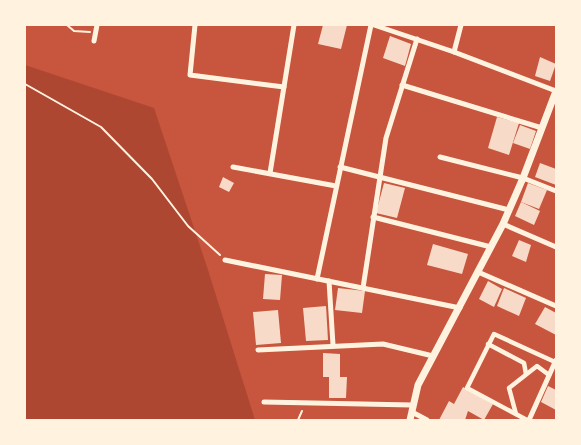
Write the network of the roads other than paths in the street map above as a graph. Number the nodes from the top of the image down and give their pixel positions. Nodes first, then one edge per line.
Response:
1 (195, 25) edge
2 (294, 25) edge
3 (373, 25) edge
4 (461, 25) edge
5 (97, 27) edge
6 (416, 39) junction
7 (94, 40) dead end
8 (454, 52) junction
9 (402, 85) junction
10 (284, 87) junction
11 (556, 91) edge
12 (542, 128) junction
13 (440, 157) dead end
14 (233, 167) dead end
15 (340, 167) junction
16 (270, 173) junction
17 (379, 176) junction
18 (524, 178) junction
19 (336, 186) junction
20 (556, 191) edge
21 (509, 210) junction
22 (373, 217) junction
23 (503, 224) junction
24 (491, 247) junction
25 (556, 247) edge
26 (225, 260) road end
27 (478, 272) junction
28 (317, 279) junction
29 (330, 281) junction
30 (362, 288) junction
31 (556, 306) edge
32 (460, 308) junction
33 (488, 344) junction
34 (333, 346) junction
35 (258, 350) dead end
36 (433, 356) junction
37 (556, 361) edge
38 (526, 374) junction
39 (549, 375) junction
40 (264, 402) dead end
41 (411, 412) edge
42 (516, 414) junction
43 (427, 420) edge
44 (528, 420) edge

1 - 10 street
2 - 10 street
3 - 6 street
3 - 15 street
4 - 8 street
5 - 7 street
6 - 8 street
6 - 9 street
8 - 11 street
9 - 12 street
9 - 17 street
10 - 16 street
11 - 12 street
12 - 18 street
13 - 18 street
14 - 16 street
15 - 17 street
15 - 19 street
16 - 19 street
17 - 21 street
17 - 22 street
18 - 20 street
18 - 21 street
19 - 28 street
21 - 23 street
22 - 24 street
22 - 30 street
23 - 24 street
23 - 25 street
24 - 27 street
26 - 28 street
27 - 31 street
27 - 32 street
28 - 29 street
29 - 30 street
29 - 34 street
30 - 32 street
32 - 36 street
33 - 37 street
33 - 38 street
33 - 42 street
34 - 35 street
34 - 36 street
36 - 41 street
37 - 39 street
38 - 39 street
38 - 42 street
39 - 44 street
40 - 41 street
41 - 43 street
42 - 44 street

